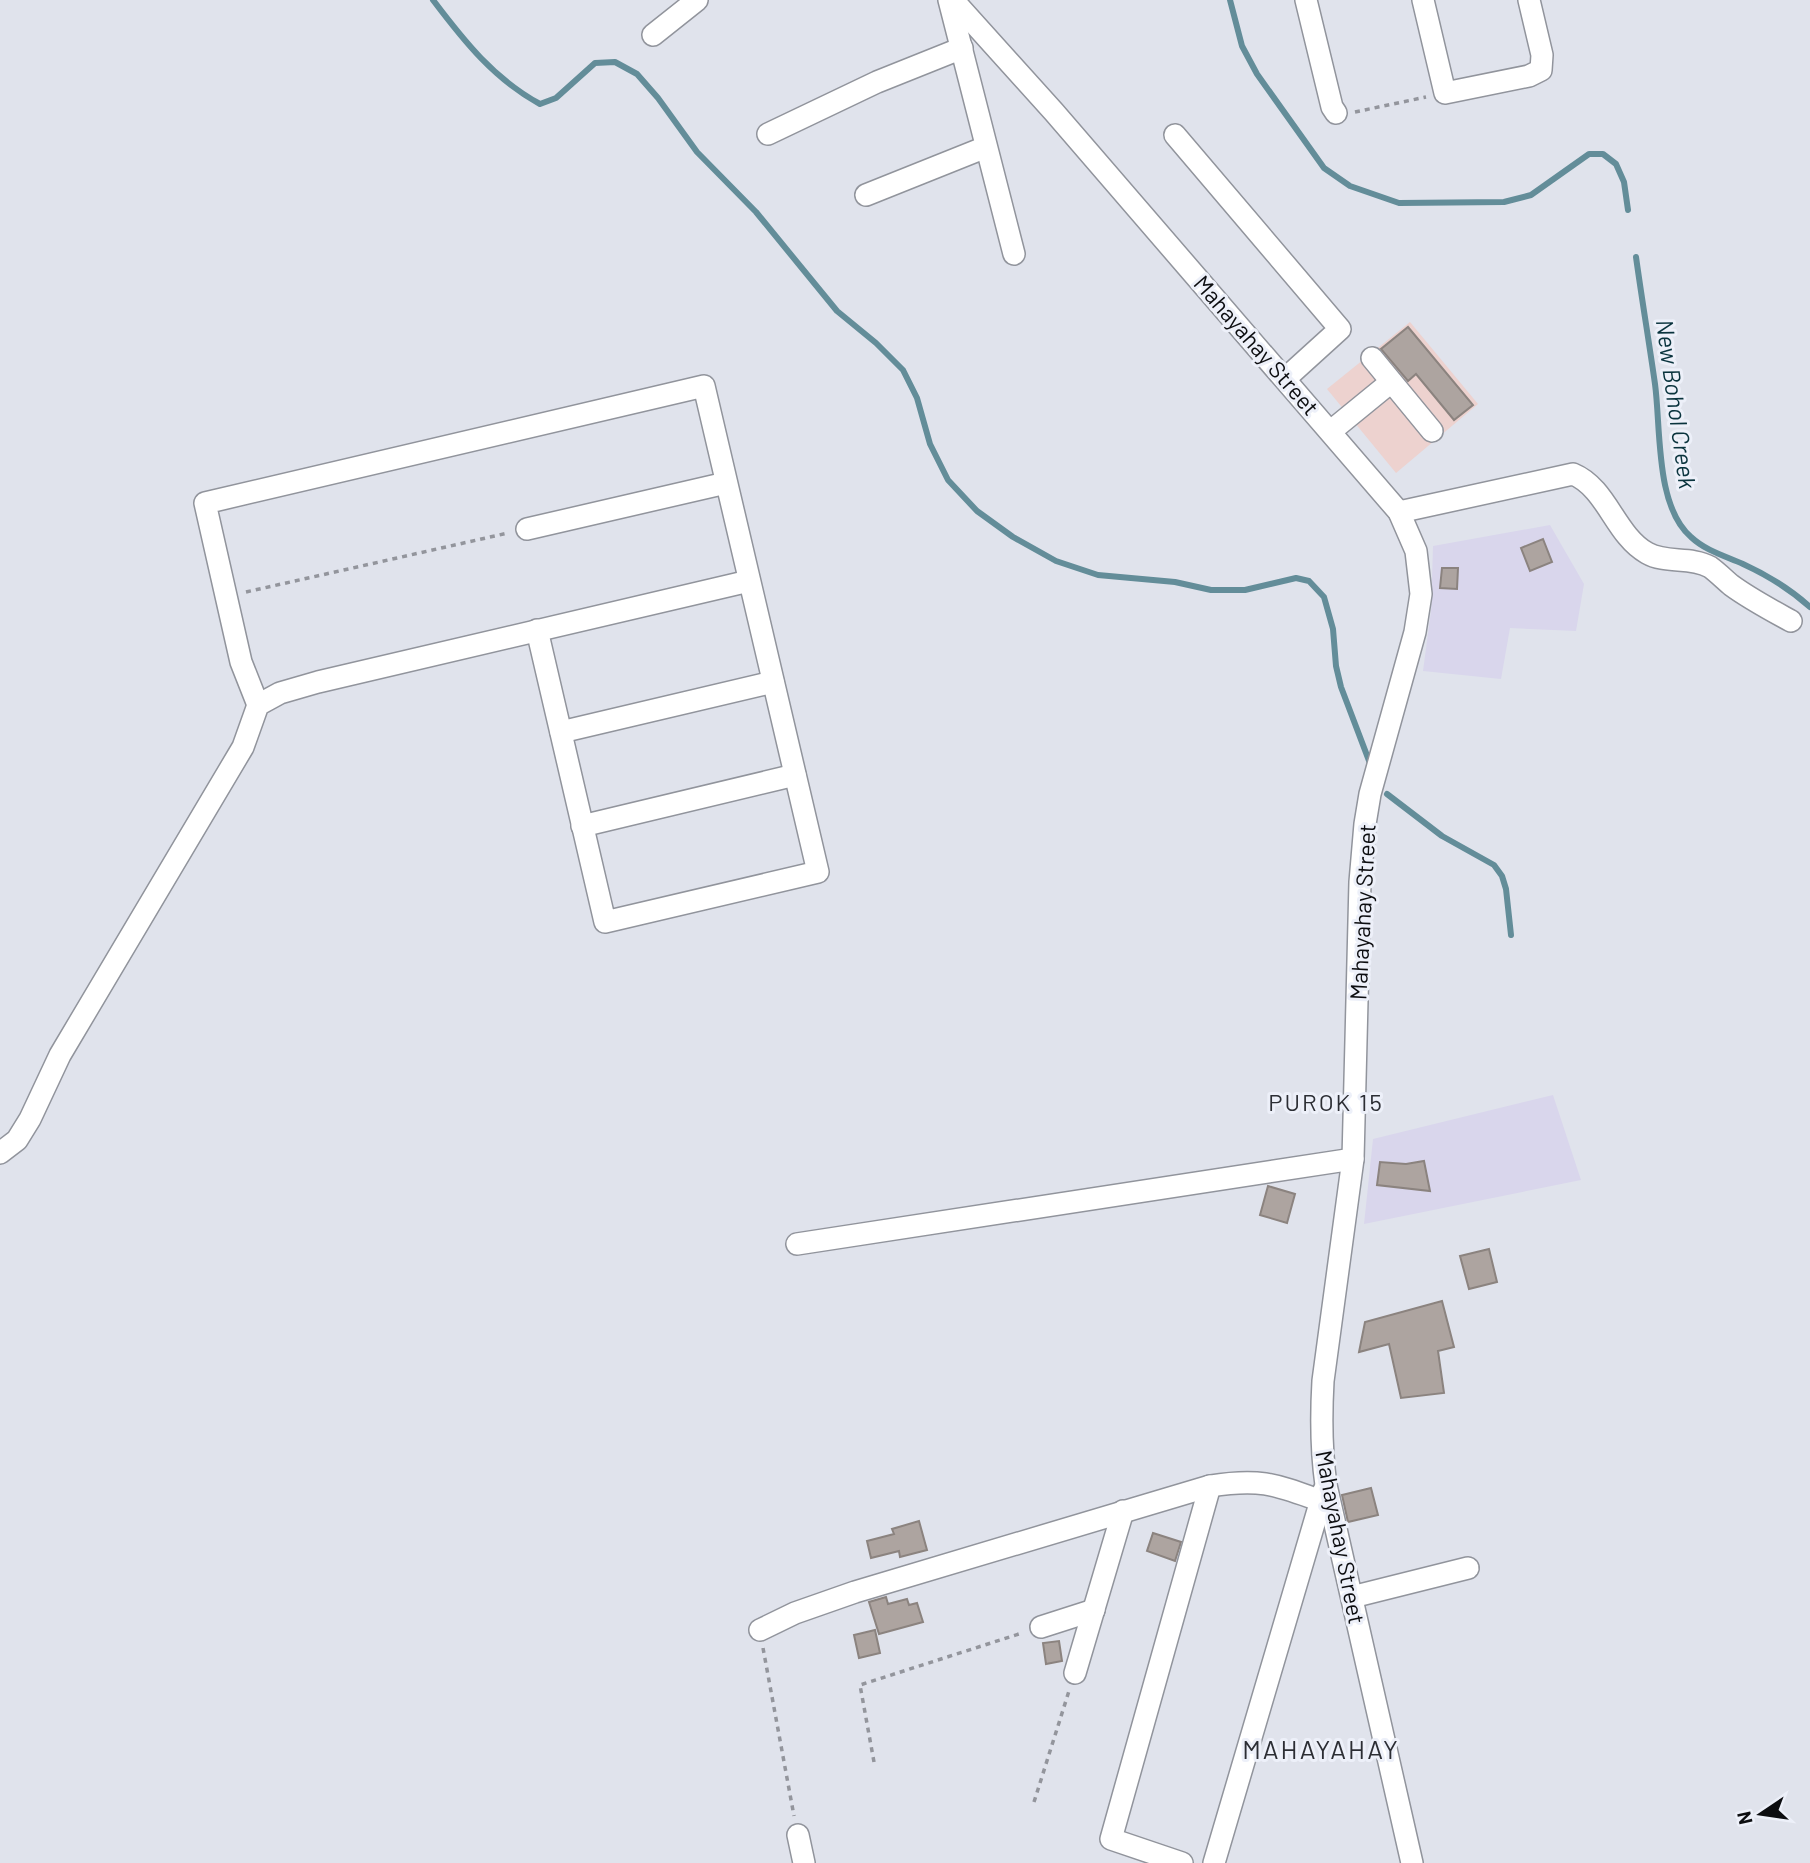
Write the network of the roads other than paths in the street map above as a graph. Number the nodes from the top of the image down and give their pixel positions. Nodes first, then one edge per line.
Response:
1 (697, 0) edge
2 (951, 0) edge
3 (1306, 0) edge
4 (1423, 0) edge
5 (1530, 0) edge
6 (653, 36) dead end
7 (961, 48) junction
8 (1336, 113) road end
9 (768, 134) dead end
10 (1175, 135) dead end
11 (986, 147) junction
12 (866, 195) dead end
13 (1014, 254) dead end
14 (1372, 358) dead end
15 (1286, 379) junction
16 (1391, 382) junction
17 (1432, 430) dead end
18 (1331, 431) junction
19 (726, 482) junction
20 (1399, 512) junction
21 (527, 529) road end
22 (749, 581) junction
23 (1791, 621) dead end
24 (537, 630) junction
25 (773, 682) junction
26 (258, 705) junction
27 (561, 732) junction
28 (795, 775) junction
29 (582, 825) junction
30 (0, 1153) edge
31 (1353, 1159) junction
32 (797, 1244) dead end
33 (1210, 1486) junction
34 (1323, 1493) junction
35 (1122, 1511) junction
36 (1468, 1568) dead end
37 (1352, 1597) junction
38 (1094, 1610) junction
39 (1041, 1627) road end
40 (760, 1630) road end
41 (1075, 1672) road end
42 (798, 1835) road end
43 (804, 1863) edge
44 (1182, 1863) edge
45 (1214, 1863) edge
46 (1412, 1863) edge

1 - 6 street
2 - 7 street
2 - 15 street, Mahayahay Street
3 - 8 street
4 - 5 street
7 - 9 street
7 - 11 street
10 - 15 street
11 - 12 street
11 - 13 street
14 - 16 street
15 - 18 street, Mahayahay Street
16 - 17 street
16 - 18 street
18 - 20 street, Mahayahay Street
19 - 21 street
19 - 22 street
19 - 26 street
20 - 23 street
20 - 31 street, Mahayahay Street
22 - 24 street
22 - 25 street
24 - 26 street
24 - 27 street
25 - 27 street
25 - 28 street
26 - 30 street
27 - 29 street
28 - 29 street
28 - 29 street
31 - 32 street
31 - 34 street, Mahayahay Street
33 - 34 street
33 - 35 street
33 - 44 street
34 - 37 street, Mahayahay Street
34 - 45 street
35 - 38 street
35 - 40 street
36 - 37 street
37 - 46 street, Mahayahay Street
38 - 39 street
38 - 41 street
42 - 43 street

